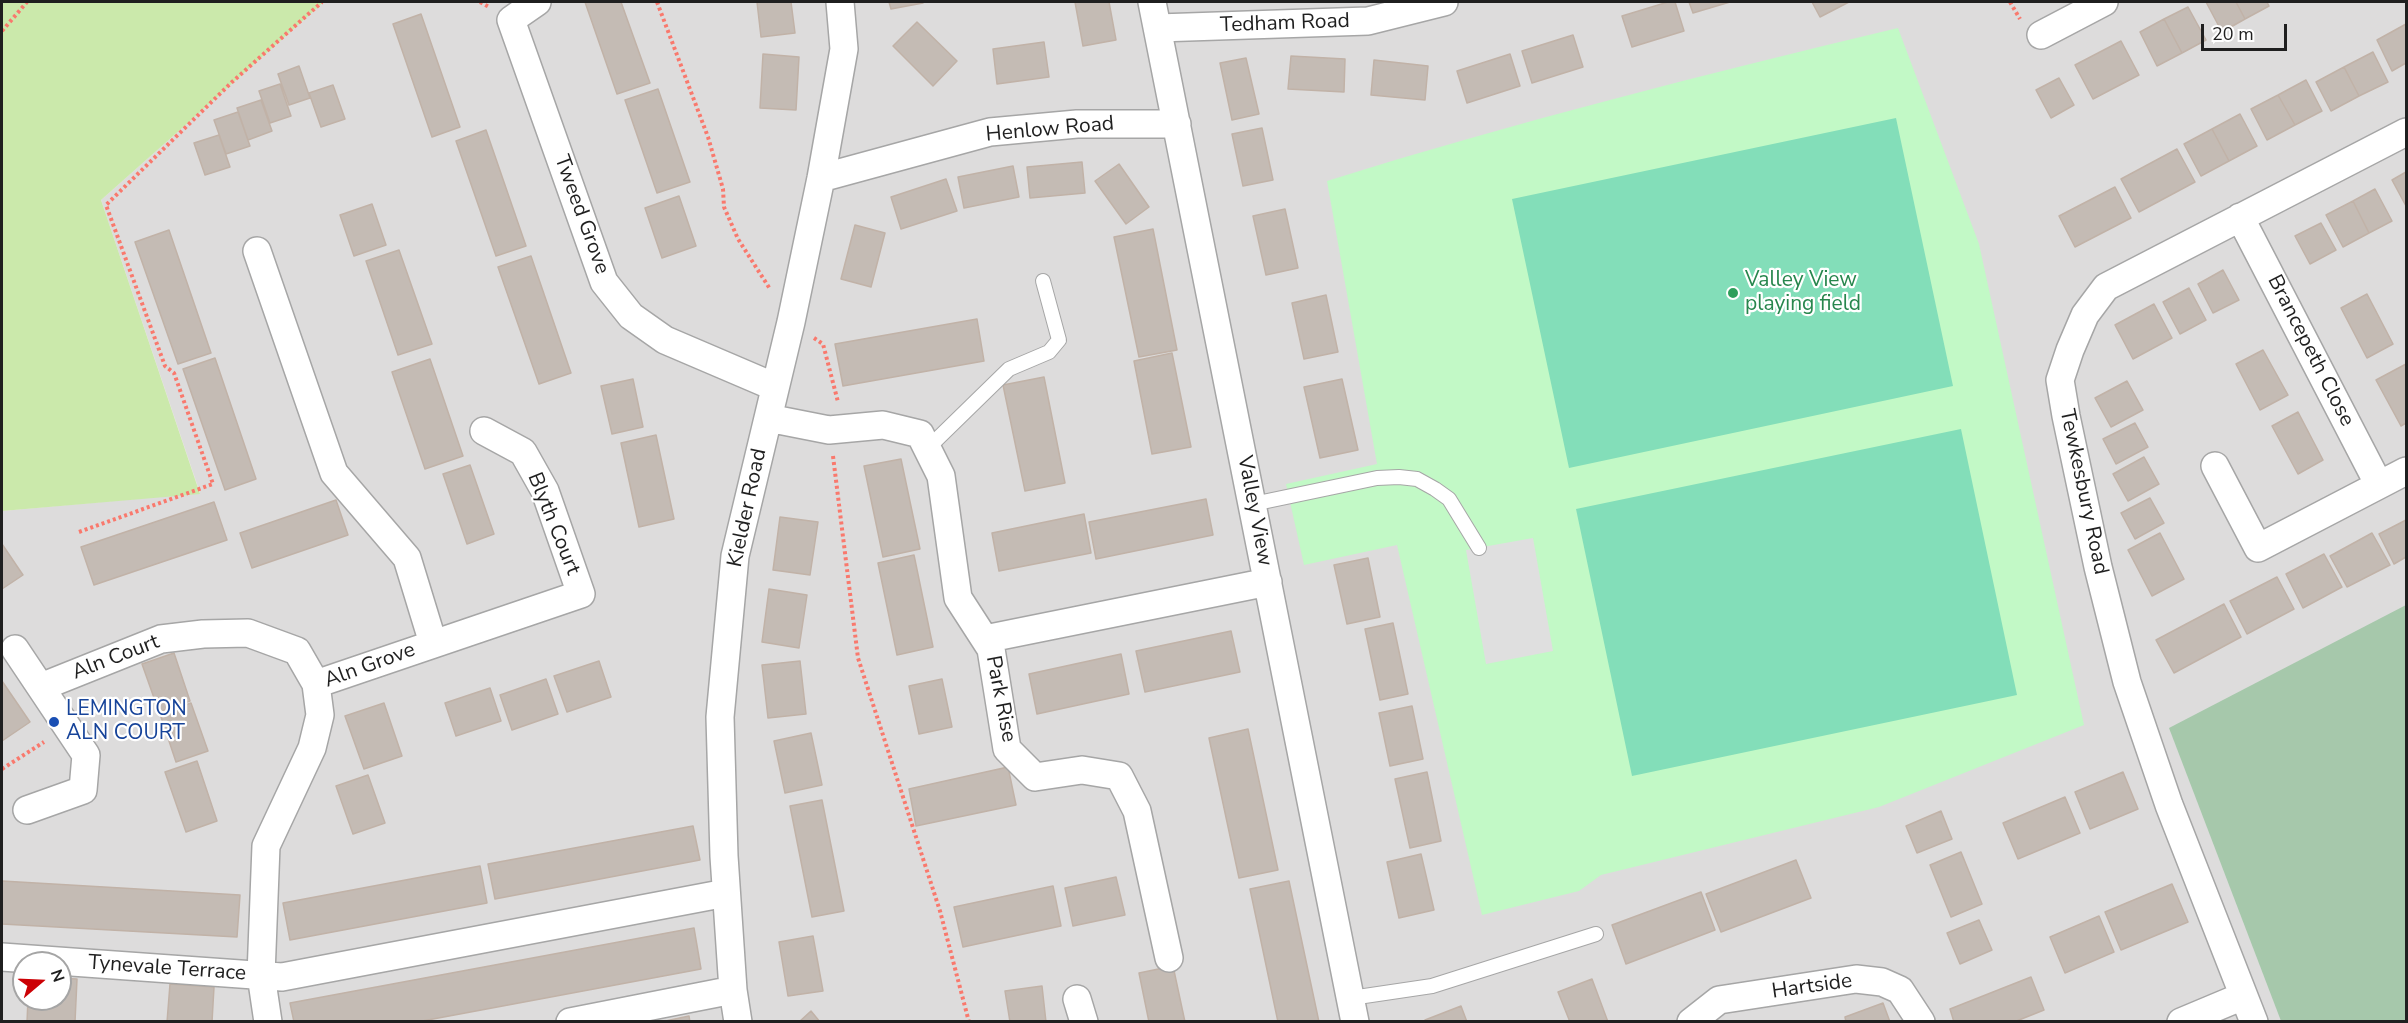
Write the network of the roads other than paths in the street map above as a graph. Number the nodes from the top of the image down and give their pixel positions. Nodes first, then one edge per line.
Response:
1 (537, 2) edge
2 (840, 2) edge
3 (1152, 2) edge
4 (1444, 2) edge
5 (2104, 2) edge
6 (1158, 28) junction
7 (2041, 35) dead end
8 (1177, 124) junction
9 (2406, 132) edge
10 (821, 178) junction
11 (2241, 217) junction
12 (258, 251) dead end
13 (1043, 281) dead end
14 (775, 387) junction
15 (768, 418) junction
16 (484, 431) dead end
17 (927, 448) junction
18 (2215, 466) dead end
19 (2406, 471) edge
20 (2379, 485) junction
21 (1253, 504) junction
22 (1479, 548) dead end
23 (1268, 582) junction
24 (985, 639) junction
25 (433, 643) junction
26 (15, 649) dead end
27 (316, 684) junction
28 (41, 687) junction
29 (27, 810) dead end
30 (726, 893) junction
31 (1596, 934) dead end
32 (2, 957) edge
33 (1169, 958) dead end
34 (261, 975) junction
35 (733, 990) junction
36 (2243, 996) junction
37 (1353, 1010) edge
38 (268, 1022) edge
39 (570, 1022) edge
40 (738, 1022) edge
41 (1691, 1022) edge
42 (1921, 1022) edge
43 (2181, 1022) edge
44 (2254, 1022) edge

1 - 14 street, Tweed Grove
2 - 10 street, Kielder Road
3 - 6 street, Valley View
4 - 6 street, Tedham Road
5 - 7 street
6 - 8 street, Valley View
8 - 10 street, Henlow Road
8 - 21 street, Valley View
9 - 11 street, Tewkesbury Road
10 - 14 street, Kielder Road
11 - 20 street, Brancepeth Close
11 - 36 street, Tewkesbury Road
12 - 25 street, Aln Grove
13 - 17 lane
14 - 15 street, Kielder Road
15 - 17 street, Park Rise
15 - 30 street, Kielder Road
16 - 25 street, Blyth Court
17 - 24 street, Park Rise
18 - 20 street
19 - 20 street
21 - 22 lane
21 - 23 street, Valley View
23 - 24 street
23 - 37 street, Valley View
24 - 33 street, Park Rise
25 - 27 street, Aln Grove
26 - 28 street
27 - 28 street, Aln Court
27 - 34 street, Aln Grove
28 - 29 street
30 - 34 street, Tynevale Terrace
30 - 35 street, Kielder Road
31 - 37 lane
32 - 34 street, Tynevale Terrace
34 - 38 street, Aln Grove
35 - 39 street
35 - 40 street, Kielder Road
36 - 43 street
36 - 44 street, Tewkesbury Road
41 - 42 street, Hartside

